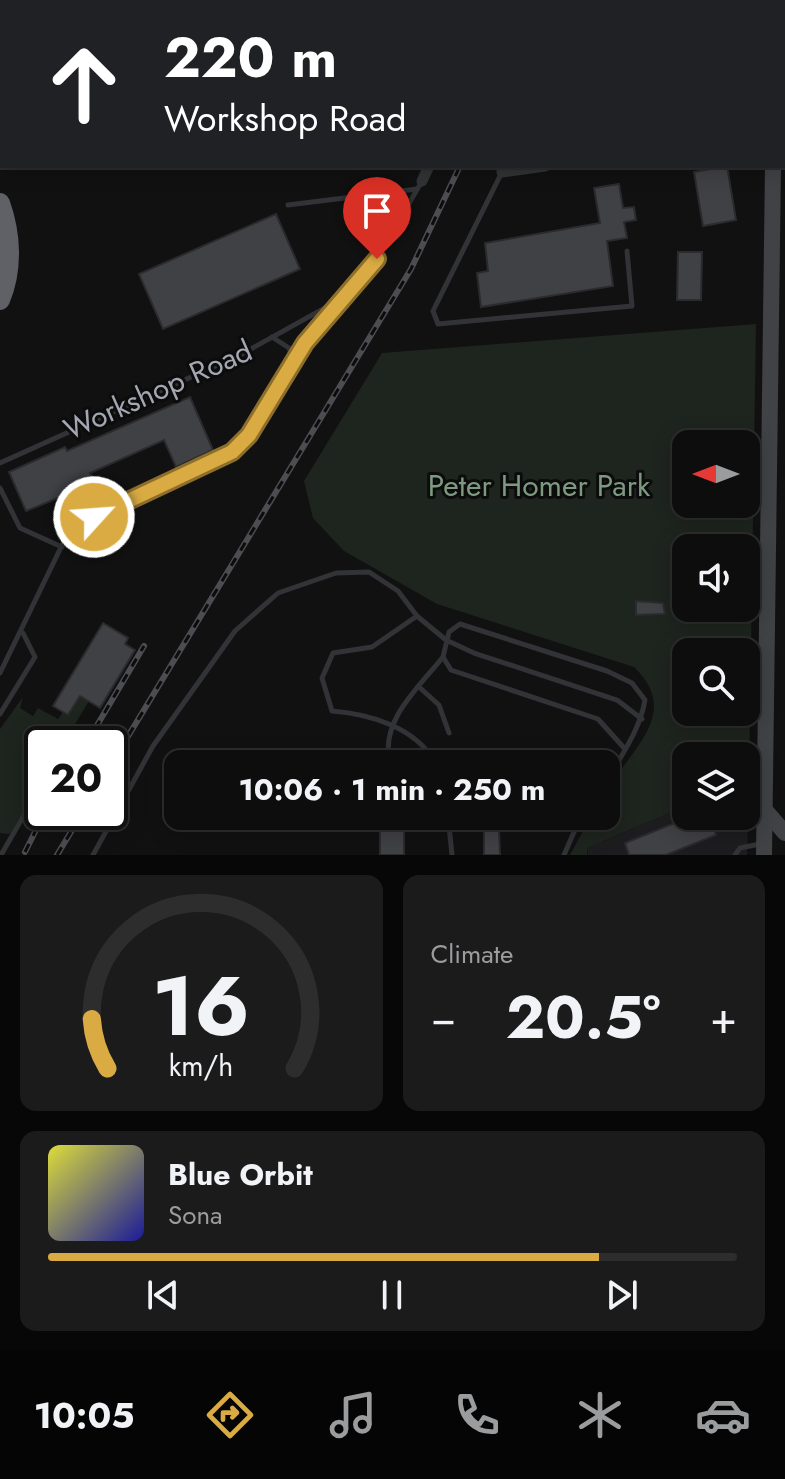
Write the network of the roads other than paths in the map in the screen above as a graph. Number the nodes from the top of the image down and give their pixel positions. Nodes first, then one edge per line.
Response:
1 (428, 168) edge
2 (531, 168) edge
3 (773, 168) edge
4 (502, 172) joint
5 (420, 185) junction
6 (0, 203) edge
7 (288, 205) dead end
8 (627, 251) dead end
9 (341, 299) junction
10 (0, 300) edge
11 (272, 337) junction
12 (293, 361) junction
13 (0, 463) edge
14 (0, 488) edge
15 (62, 547) junction
16 (417, 616) junction
17 (22, 631) junction
18 (446, 640) junction
19 (443, 657) junction
20 (0, 673) edge
21 (419, 687) junction
22 (0, 714) edge
23 (642, 719) junction
24 (393, 725) junction
25 (449, 733) dead end
26 (625, 749) junction
27 (389, 750) edge
28 (423, 750) edge
29 (620, 758) edge
30 (765, 810) junction
31 (24, 815) edge
32 (449, 830) edge
33 (575, 830) edge
34 (785, 833) edge
35 (764, 849) edge
36 (1, 855) edge
37 (93, 855) edge
38 (452, 855) edge
39 (564, 855) edge
40 (735, 855) edge

1 - 5 street, Workshop Road
2 - 4 street
3 - 30 main road
4 - 8 lane
5 - 7 lane
5 - 9 lane, Workshop Road
6 - 10 highway
9 - 11 lane, Workshop Road
9 - 12 lane
11 - 12 lane
11 - 13 lane, Workshop Road
12 - 15 lane
14 - 15 lane
15 - 17 lane
16 - 18 lane
16 - 24 lane
16 - 37 lane
17 - 20 lane
17 - 22 lane
18 - 19 lane
18 - 23 lane
18 - 23 lane
19 - 21 lane
19 - 26 lane
21 - 24 lane
21 - 25 lane
23 - 26 lane
24 - 27 lane
24 - 28 lane
26 - 29 lane
30 - 34 main road
30 - 35 main road
31 - 36 lane
32 - 38 lane
33 - 39 lane
35 - 40 lane

